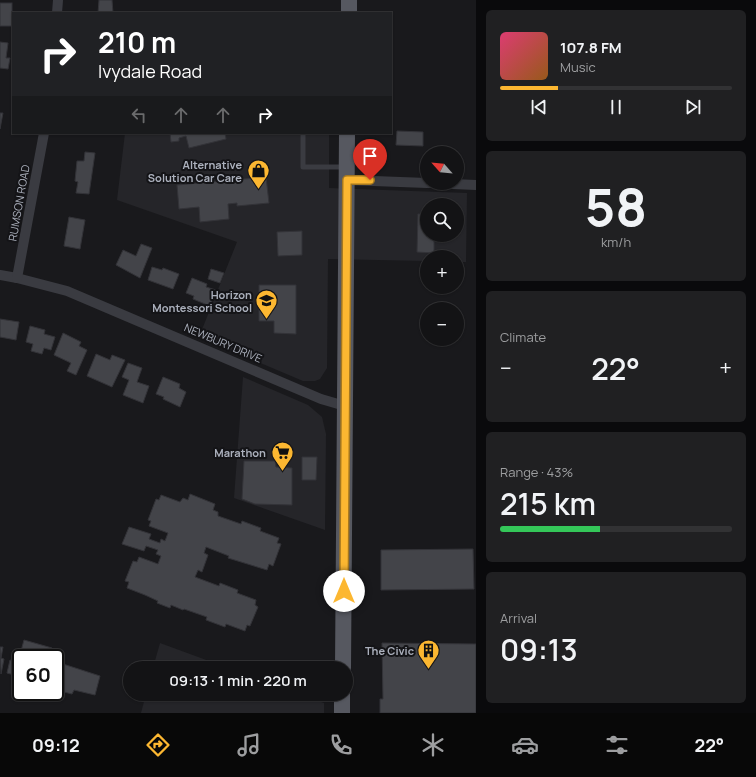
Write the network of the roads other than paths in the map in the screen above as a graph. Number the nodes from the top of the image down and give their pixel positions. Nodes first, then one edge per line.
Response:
1 (58, 0) edge
2 (349, 0) edge
3 (57, 12) edge
4 (348, 12) edge
5 (44, 134) edge
6 (303, 134) edge
7 (347, 134) edge
8 (347, 174) junction
9 (420, 182) edge
10 (464, 184) edge
11 (476, 185) edge
12 (0, 275) edge
13 (18, 278) junction
14 (345, 406) junction
15 (343, 661) edge
16 (342, 701) edge
17 (342, 713) edge

1 - 3 street
2 - 4 main road
5 - 13 street, RUMSON ROAD
6 - 8 lane
7 - 8 main road
8 - 9 street
8 - 14 main road
10 - 11 street
12 - 13 street, NEWBURY DRIVE
13 - 14 street, NEWBURY DRIVE
14 - 15 main road
16 - 17 main road

